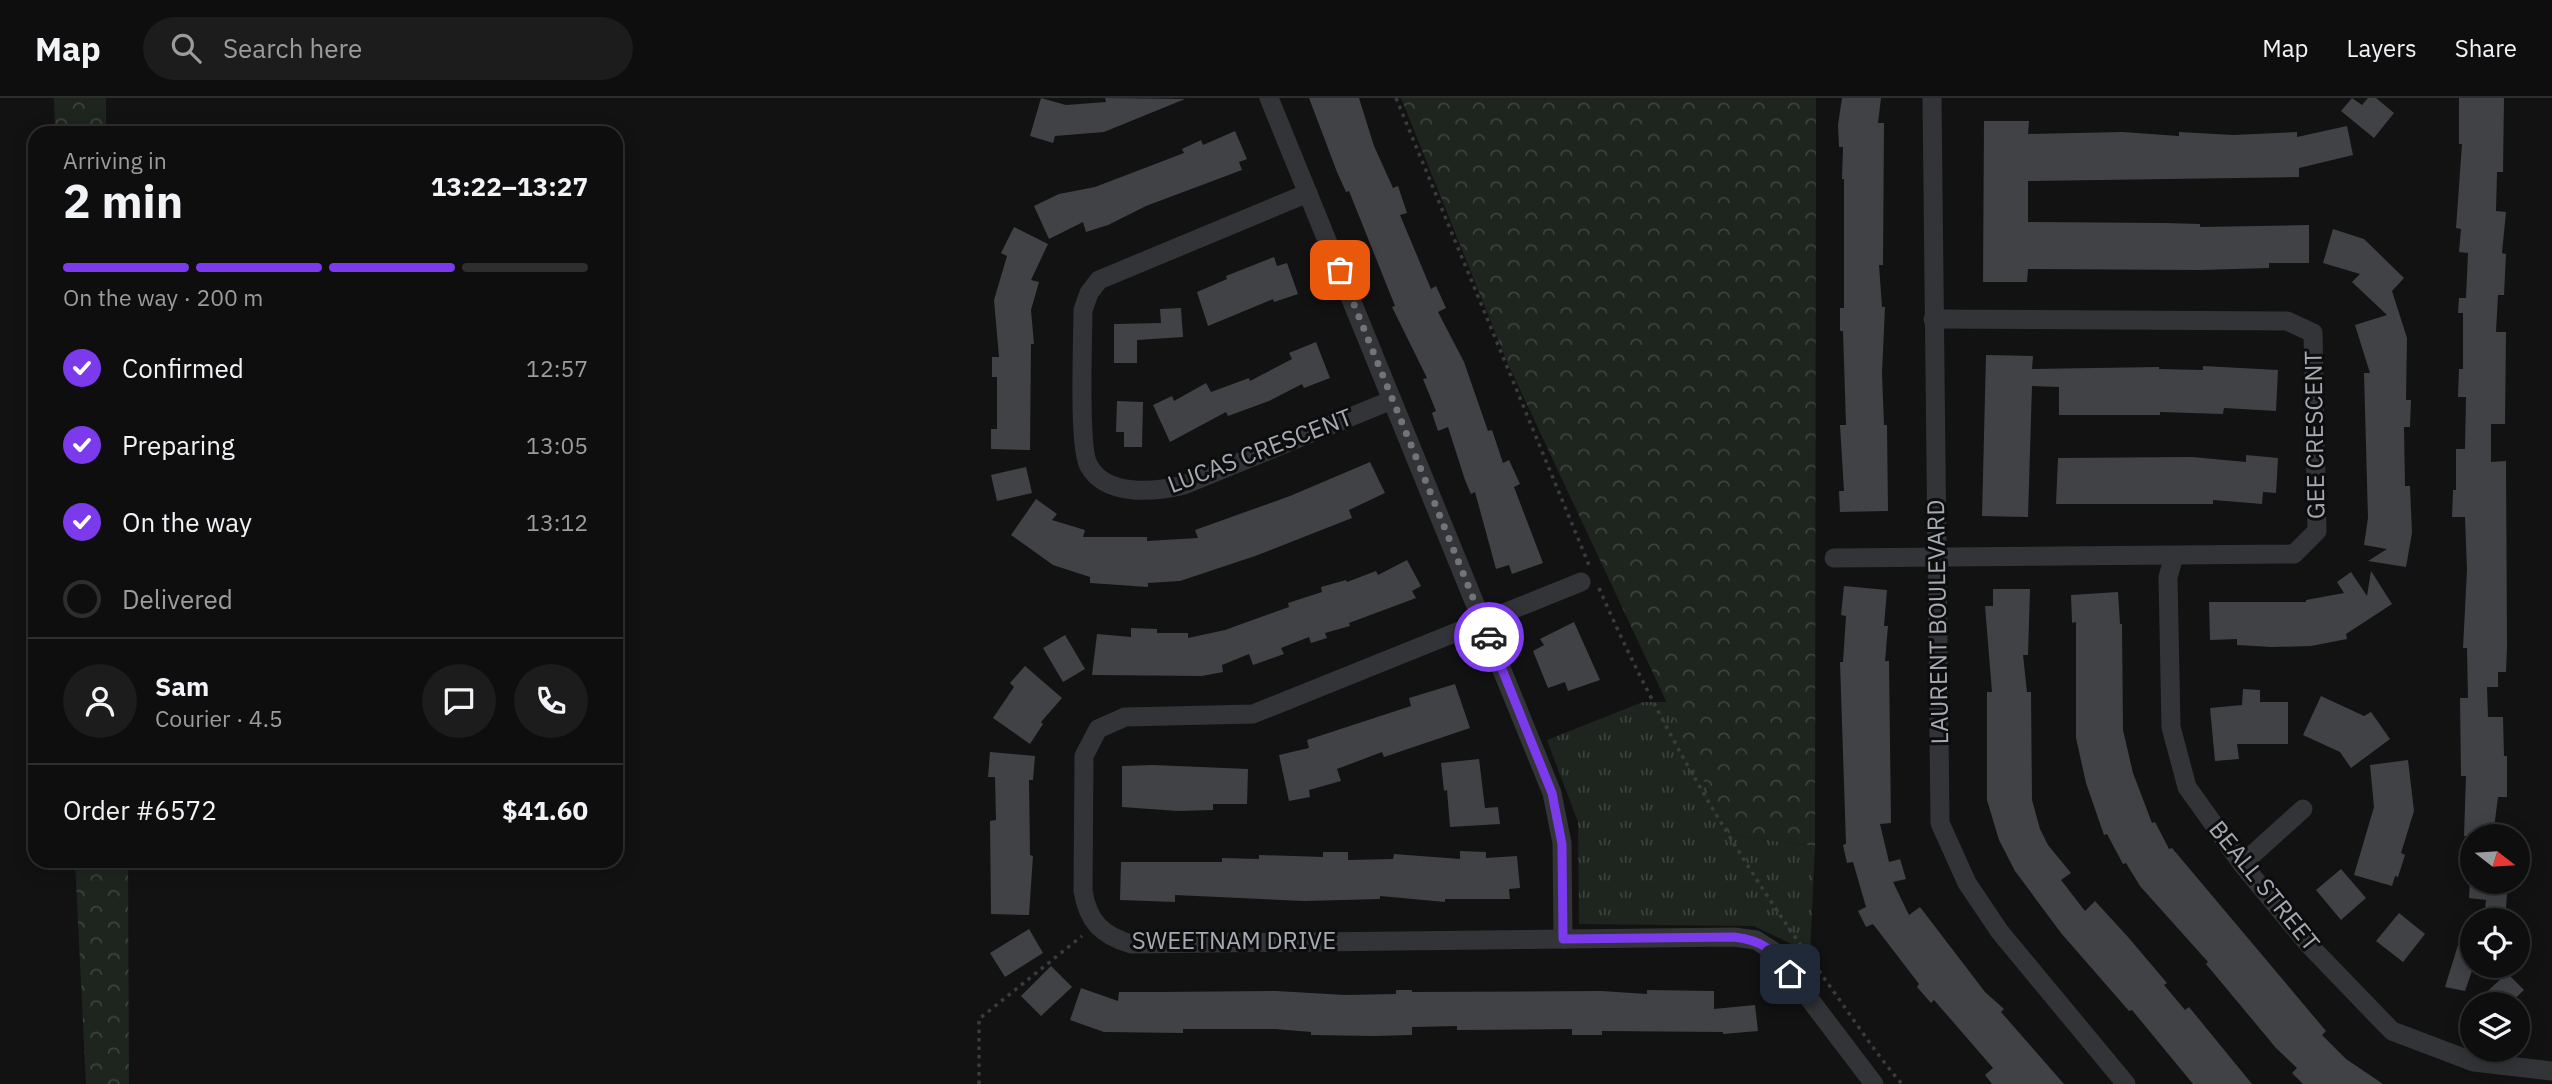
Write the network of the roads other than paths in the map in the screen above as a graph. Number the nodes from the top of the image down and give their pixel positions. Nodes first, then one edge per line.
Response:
1 (1269, 98) edge
2 (1932, 98) edge
3 (1308, 192) junction
4 (1933, 319) junction
5 (1392, 400) junction
6 (2174, 556) junction
7 (1939, 557) junction
8 (1834, 558) dead end
9 (1581, 582) dead end
10 (1482, 621) junction
11 (2303, 809) dead end
12 (2242, 863) junction
13 (1563, 939) junction
14 (2552, 1072) edge
15 (1874, 1084) edge
16 (2126, 1084) edge

1 - 3 street
2 - 4 street, LAURENT BOULEVARD
3 - 5 street
3 - 5 street, LUCAS CRESCENT
4 - 6 street, GEE CRESCENT
4 - 7 street, LAURENT BOULEVARD
5 - 10 street
6 - 7 street, GEE CRESCENT
6 - 12 street, BEALL STREET
7 - 8 street, GEE CRESCENT
7 - 16 street, LAURENT BOULEVARD
9 - 10 street
10 - 13 street
10 - 13 street, SWEETNAM DRIVE
11 - 12 street
12 - 14 street, BEALL STREET
13 - 15 street, SWEETNAM DRIVE

